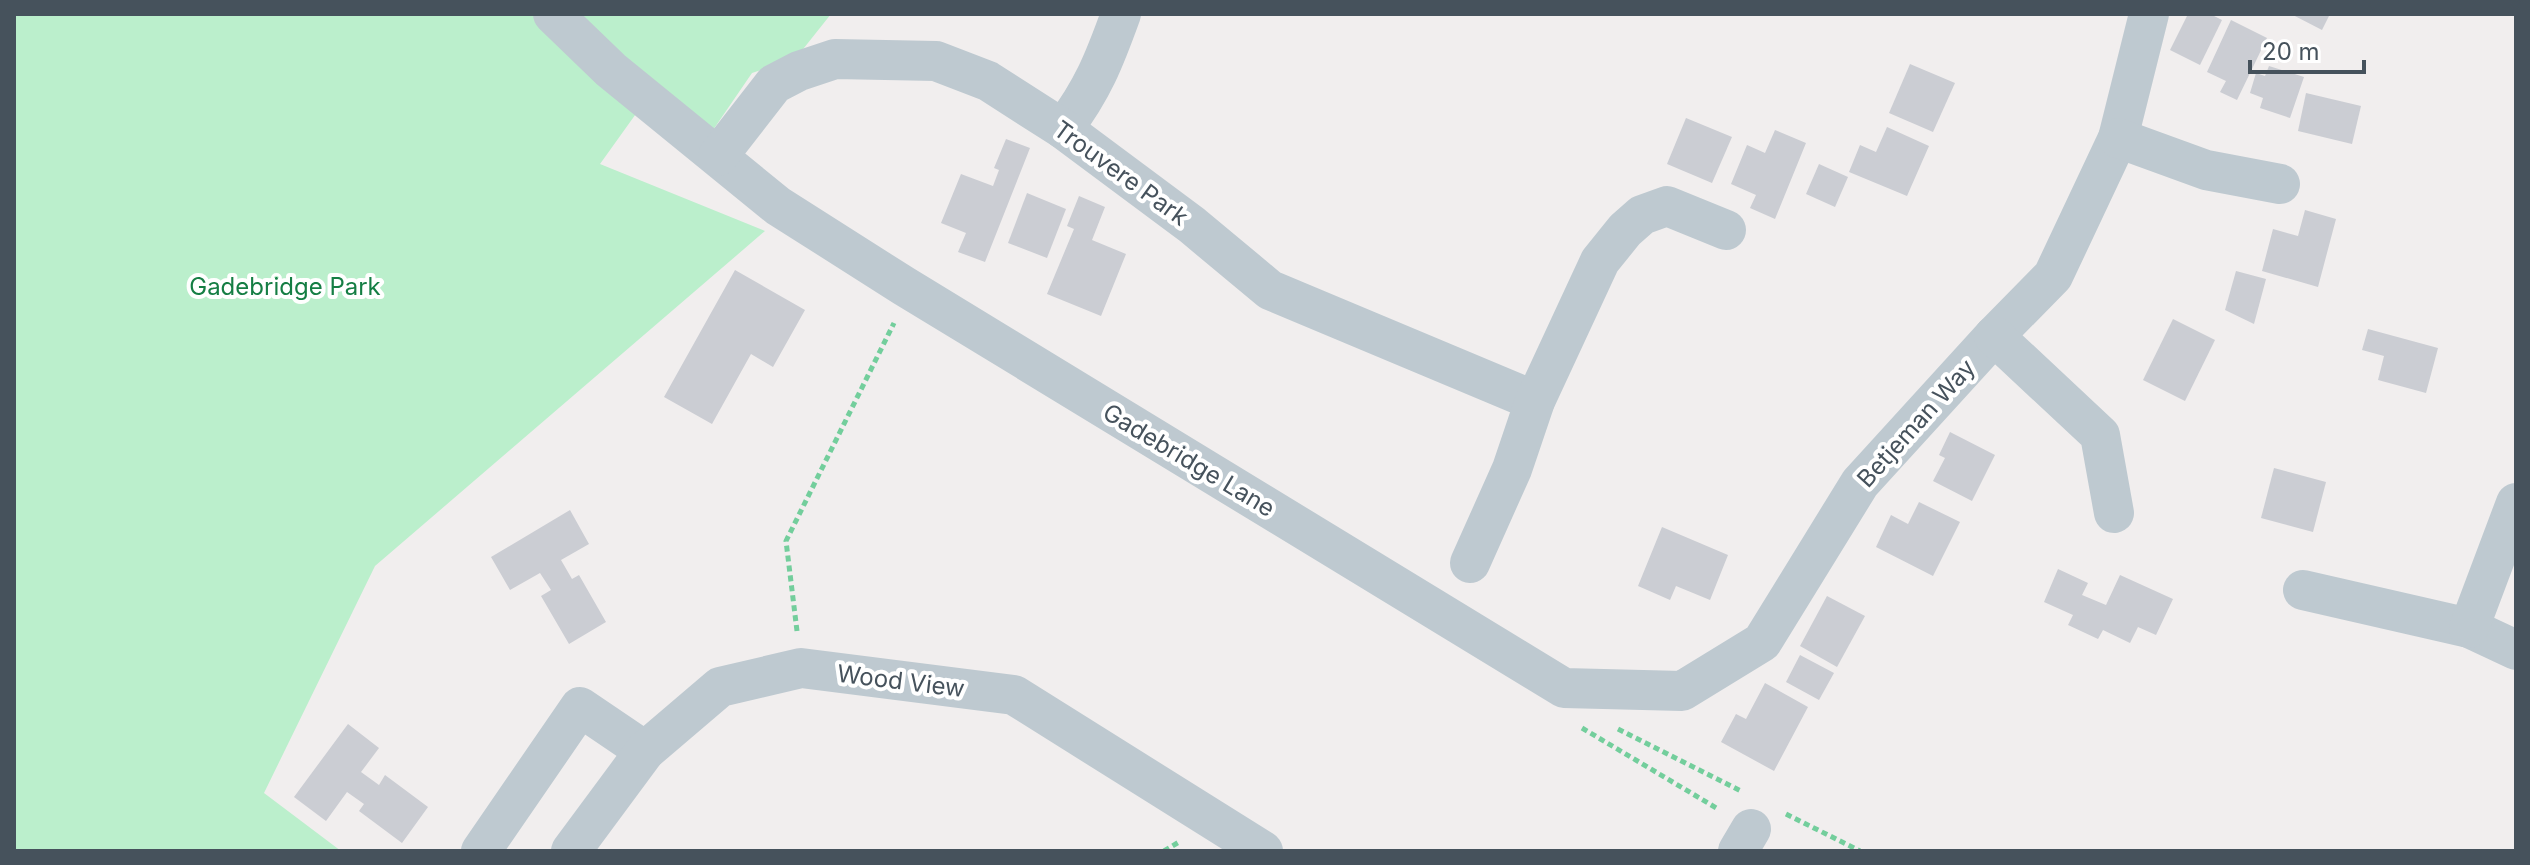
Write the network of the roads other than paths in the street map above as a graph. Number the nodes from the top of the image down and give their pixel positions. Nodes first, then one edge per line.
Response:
1 (553, 14) edge
2 (1121, 14) edge
3 (2149, 14) edge
4 (1063, 129) junction
5 (2118, 138) junction
6 (718, 156) junction
7 (2280, 184) dead end
8 (1726, 230) dead end
9 (1994, 336) junction
10 (1543, 386) junction
11 (2516, 503) edge
12 (2114, 513) dead end
13 (1470, 563) dead end
14 (2303, 590) dead end
15 (2469, 628) junction
16 (2516, 650) edge
17 (1564, 688) joint
18 (645, 751) junction
19 (481, 851) edge
20 (571, 851) edge
21 (1263, 851) edge

1 - 6 street, Gadebridge Lane
2 - 4 street
3 - 5 street, Betjeman Way
4 - 6 street, Trouvere Park
4 - 10 street, Trouvere Park
5 - 7 street
5 - 9 street, Betjeman Way
6 - 17 street, Gadebridge Lane
8 - 10 street
9 - 12 street
9 - 17 street, Betjeman Way
10 - 13 street
11 - 15 street
14 - 15 street
15 - 16 street
18 - 19 street
18 - 20 street, Wood View
18 - 21 street, Wood View

